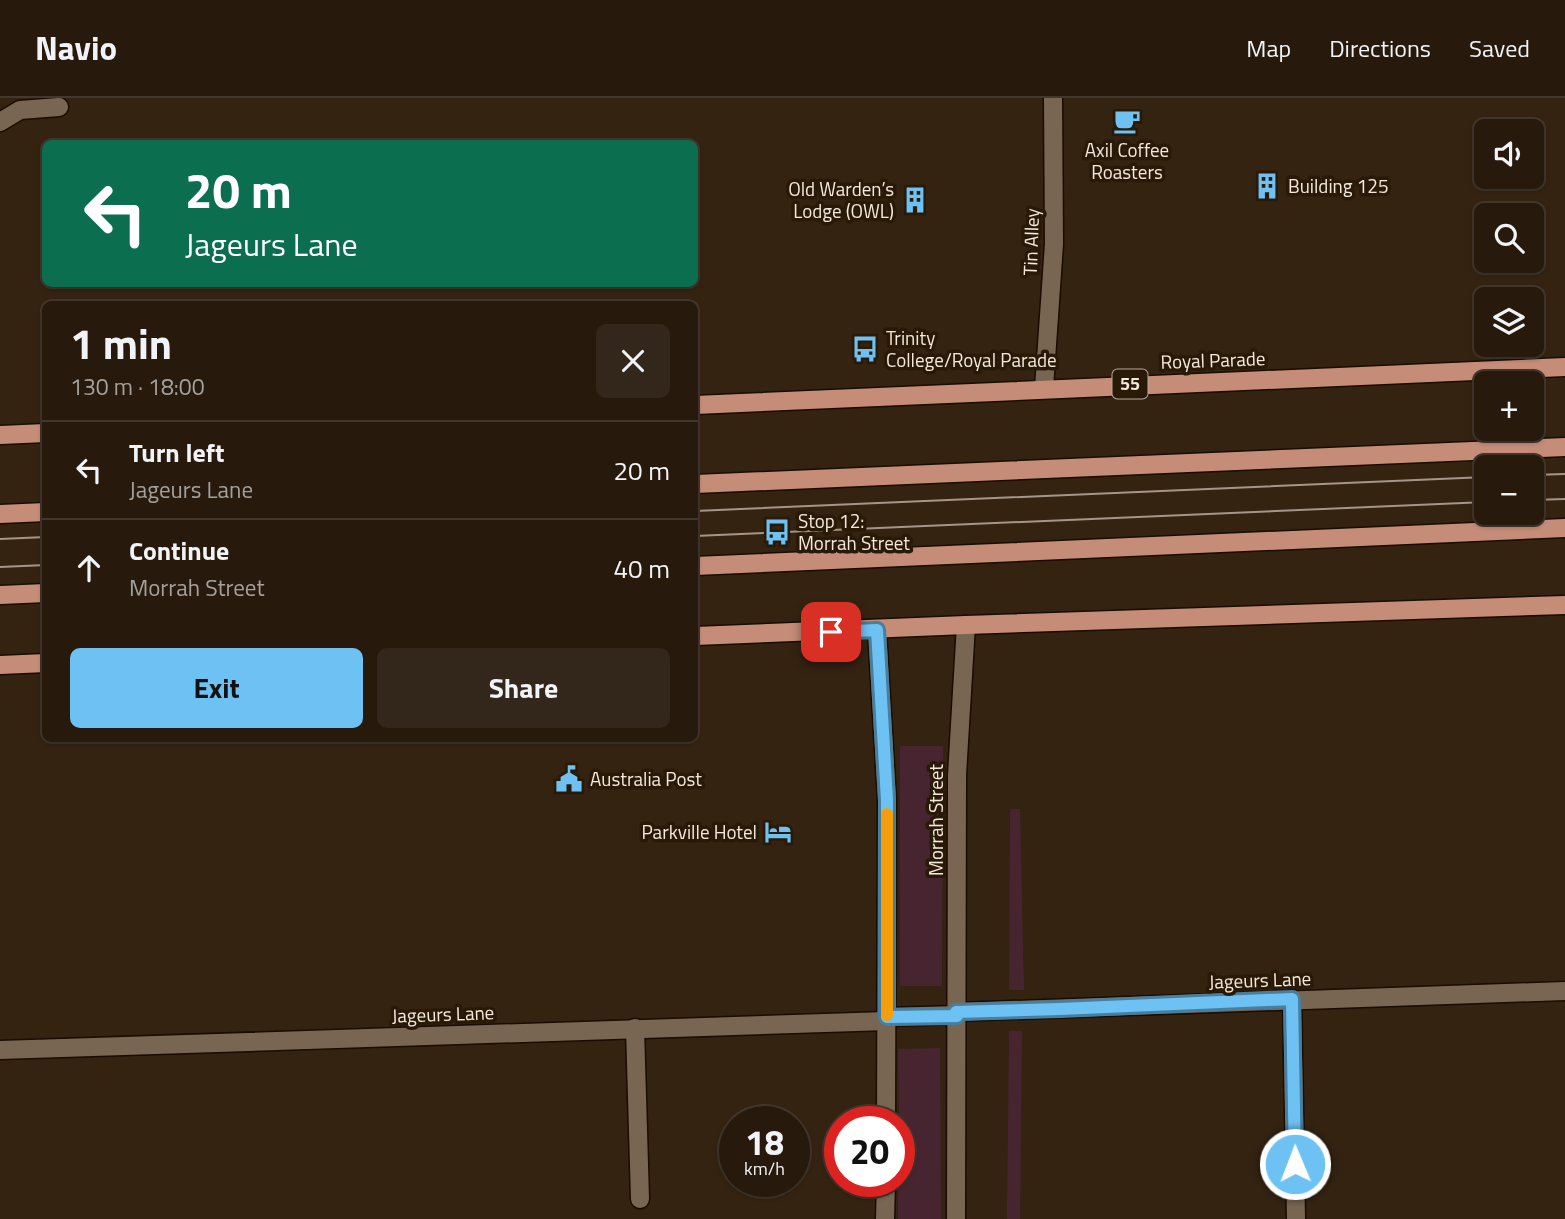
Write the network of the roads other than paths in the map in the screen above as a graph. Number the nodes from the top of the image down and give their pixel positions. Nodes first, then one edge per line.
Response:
1 (1053, 98) edge
2 (59, 107) dead end
3 (0, 122) edge
4 (1565, 367) edge
5 (1044, 388) junction
6 (698, 405) edge
7 (42, 433) edge
8 (0, 435) edge
9 (1565, 447) edge
10 (698, 484) edge
11 (42, 512) edge
12 (0, 513) edge
13 (1565, 528) edge
14 (698, 566) edge
15 (42, 593) edge
16 (0, 595) edge
17 (1565, 605) edge
18 (966, 625) junction
19 (877, 630) junction
20 (698, 636) edge
21 (42, 663) edge
22 (0, 665) edge
23 (1565, 991) edge
24 (1292, 999) junction
25 (956, 1014) junction
26 (887, 1019) junction
27 (635, 1028) junction
28 (0, 1050) edge
29 (886, 1106) edge
30 (886, 1197) edge
31 (640, 1199) dead end
32 (885, 1219) edge
33 (956, 1219) edge
34 (1296, 1219) edge

1 - 5 street, Tin Alley
2 - 3 street
4 - 5 main road, Royal Parade / 55
5 - 6 main road, Royal Parade / 55
7 - 8 main road
9 - 10 main road
11 - 12 main road
13 - 14 main road
15 - 16 main road
17 - 18 main road
18 - 19 main road
18 - 25 street, Morrah Street
19 - 20 main road
19 - 26 street
21 - 22 main road
23 - 24 street, Jageurs Lane
24 - 25 street, Jageurs Lane
24 - 34 street
25 - 26 street
25 - 33 street, Morrah Street
26 - 27 street, Jageurs Lane
26 - 29 street
27 - 28 street, Jageurs Lane
27 - 31 street
30 - 32 street

